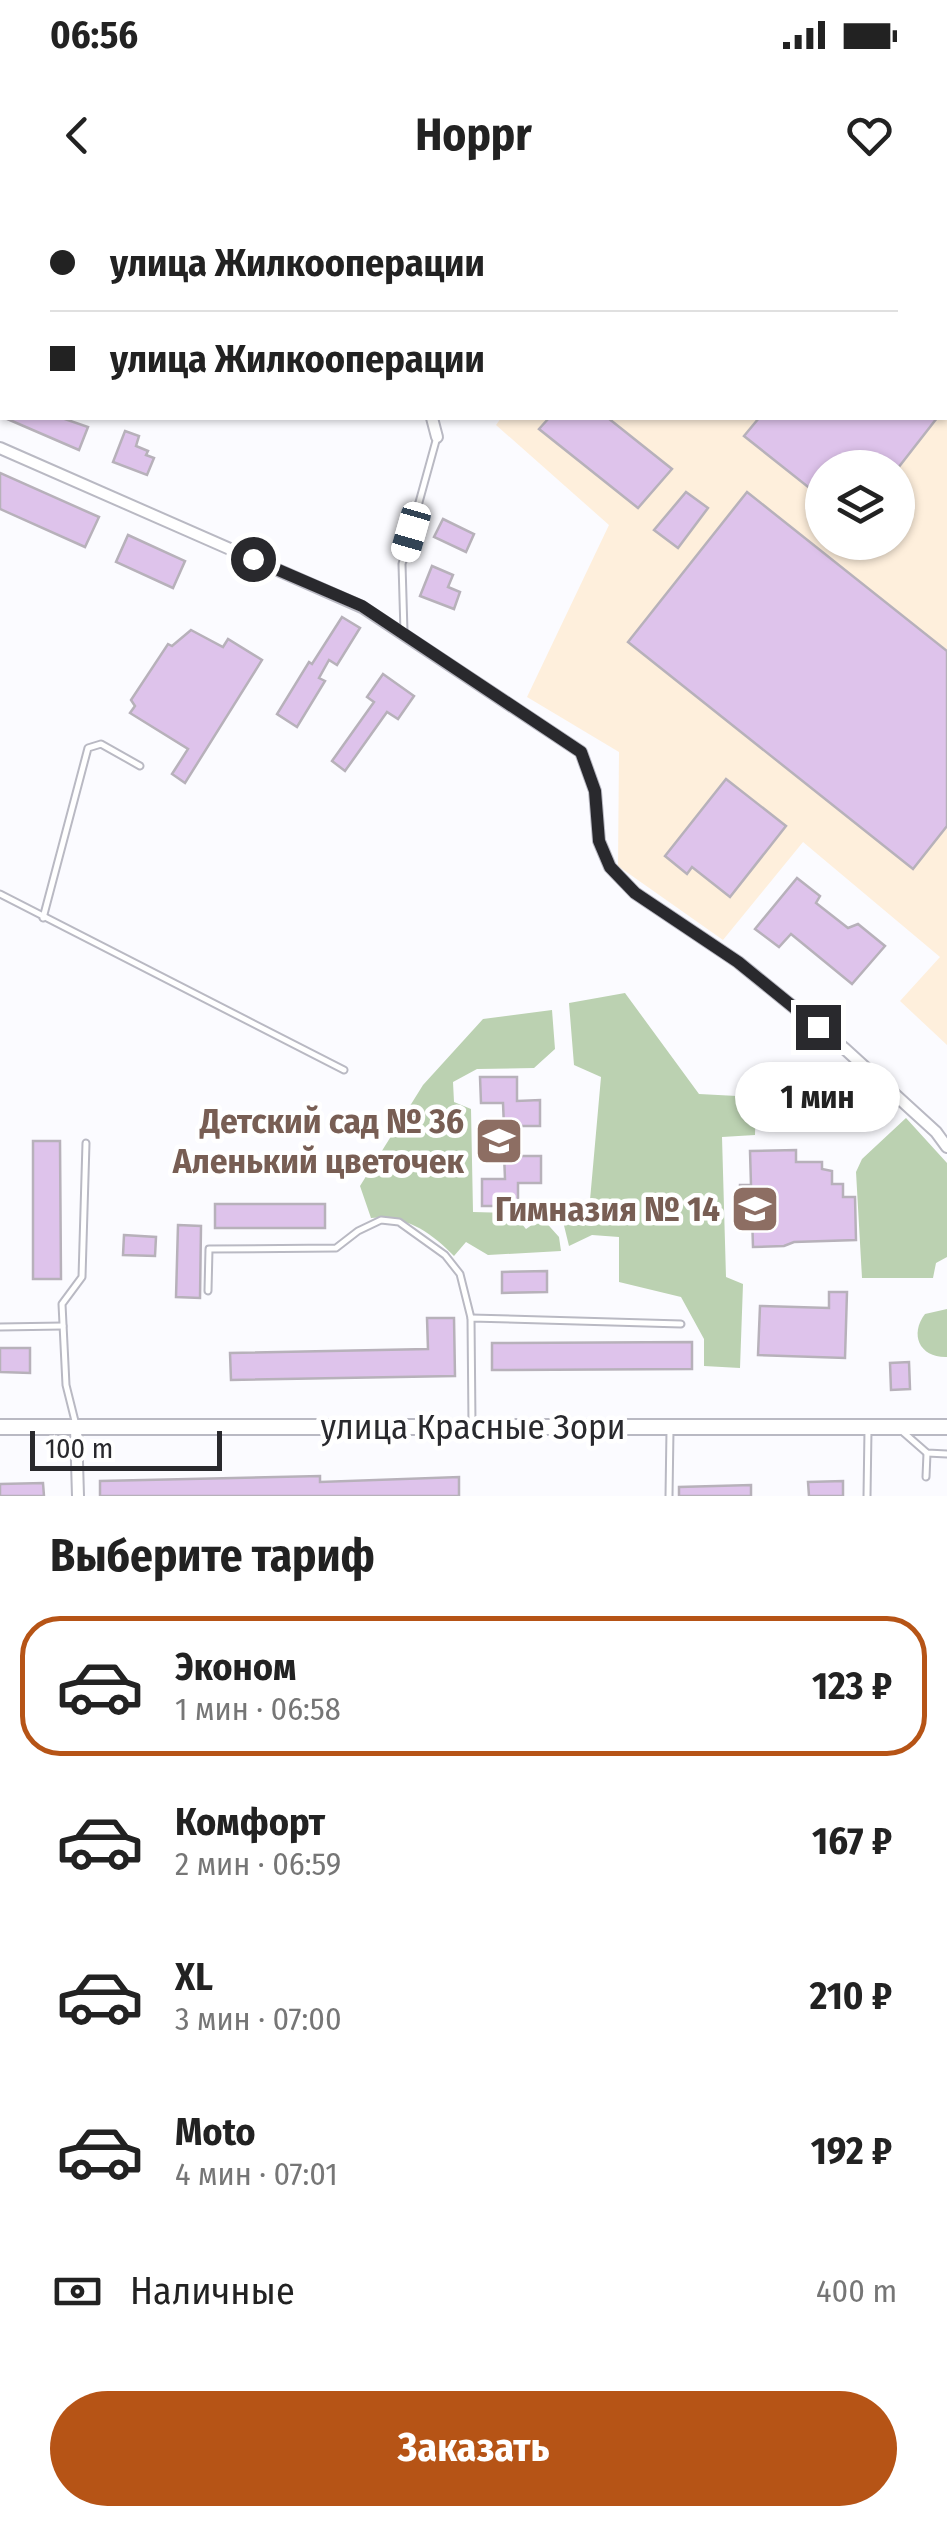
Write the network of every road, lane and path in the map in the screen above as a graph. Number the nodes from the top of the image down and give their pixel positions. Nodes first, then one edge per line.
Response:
1 (433, 420) edge
2 (437, 437) joint
3 (0, 448) edge
4 (404, 632) junction
5 (140, 766) dead end
6 (0, 894) edge
7 (42, 918) junction
8 (344, 1070) dead end
9 (86, 1143) dead end
10 (947, 1147) edge
11 (208, 1291) dead end
12 (471, 1318) junction
13 (680, 1324) dead end
14 (64, 1326) junction
15 (0, 1327) edge
16 (0, 1427) edge
17 (472, 1427) junction
18 (670, 1427) junction
19 (868, 1427) junction
20 (898, 1427) junction
21 (947, 1427) edge
22 (76, 1428) junction
23 (927, 1453) junction
24 (947, 1454) edge
25 (926, 1477) dead end
26 (78, 1496) edge
27 (669, 1496) edge
28 (867, 1496) edge

1 - 2 street
2 - 4 lane
3 - 4 street
4 - 10 street
5 - 7 lane
6 - 7 lane
7 - 8 lane
9 - 14 lane
11 - 12 lane
12 - 13 lane
12 - 17 lane
14 - 15 lane
14 - 22 lane
16 - 22 main road, улица Красные Зори
17 - 18 main road, улица Красные Зори
17 - 22 main road, улица Красные Зори
18 - 19 main road, улица Красные Зори
18 - 27 lane
19 - 20 main road, улица Красные Зори
19 - 28 lane
20 - 21 main road, улица Красные Зори
20 - 23 lane
22 - 26 street
23 - 24 lane
23 - 25 lane

